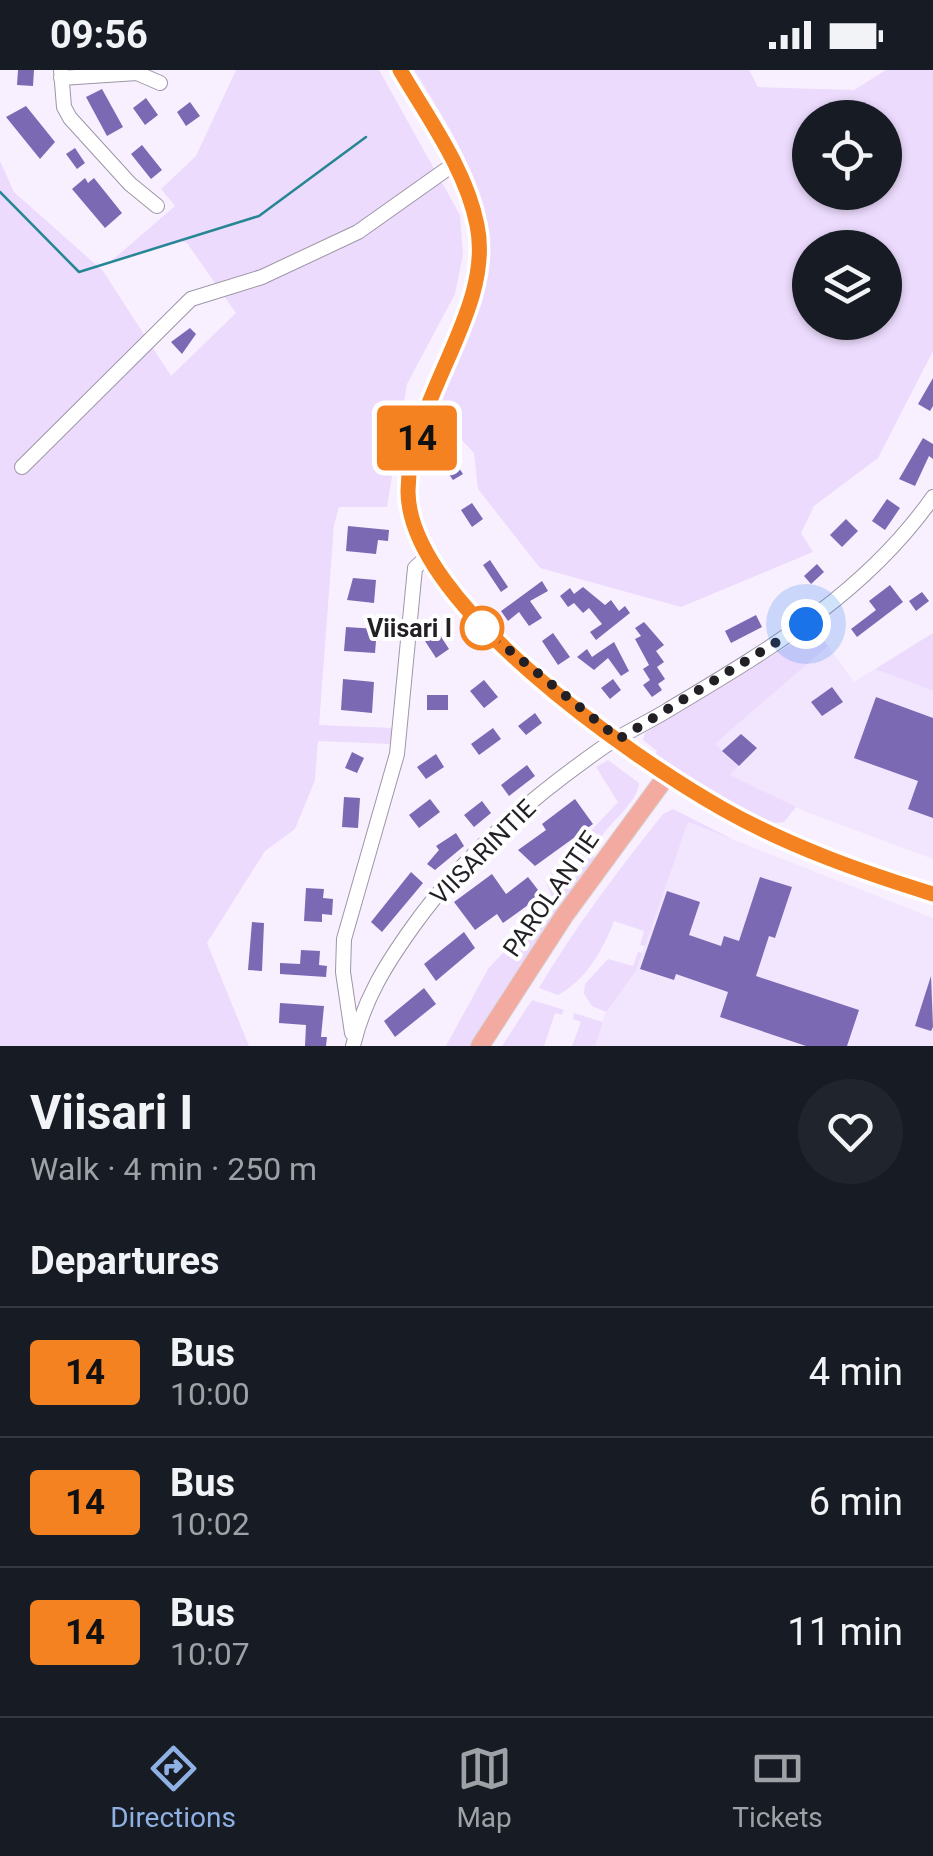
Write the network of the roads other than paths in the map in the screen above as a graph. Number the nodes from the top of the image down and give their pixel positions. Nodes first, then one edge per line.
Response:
1 (400, 70) edge
2 (61, 74) edge
3 (160, 82) dead end
4 (454, 164) junction
5 (157, 206) dead end
6 (22, 467) dead end
7 (933, 497) edge
8 (430, 555) junction
9 (619, 739) junction
10 (668, 774) junction
11 (933, 894) edge
12 (353, 1044) edge
13 (480, 1046) edge

1 - 4 main road
2 - 3 street
2 - 5 street
4 - 6 street
4 - 8 main road
7 - 9 street
8 - 9 main road
8 - 12 street
9 - 10 main road
9 - 12 street, VIISARINTIE
10 - 11 main road
10 - 13 main road, PAROLANTIE

